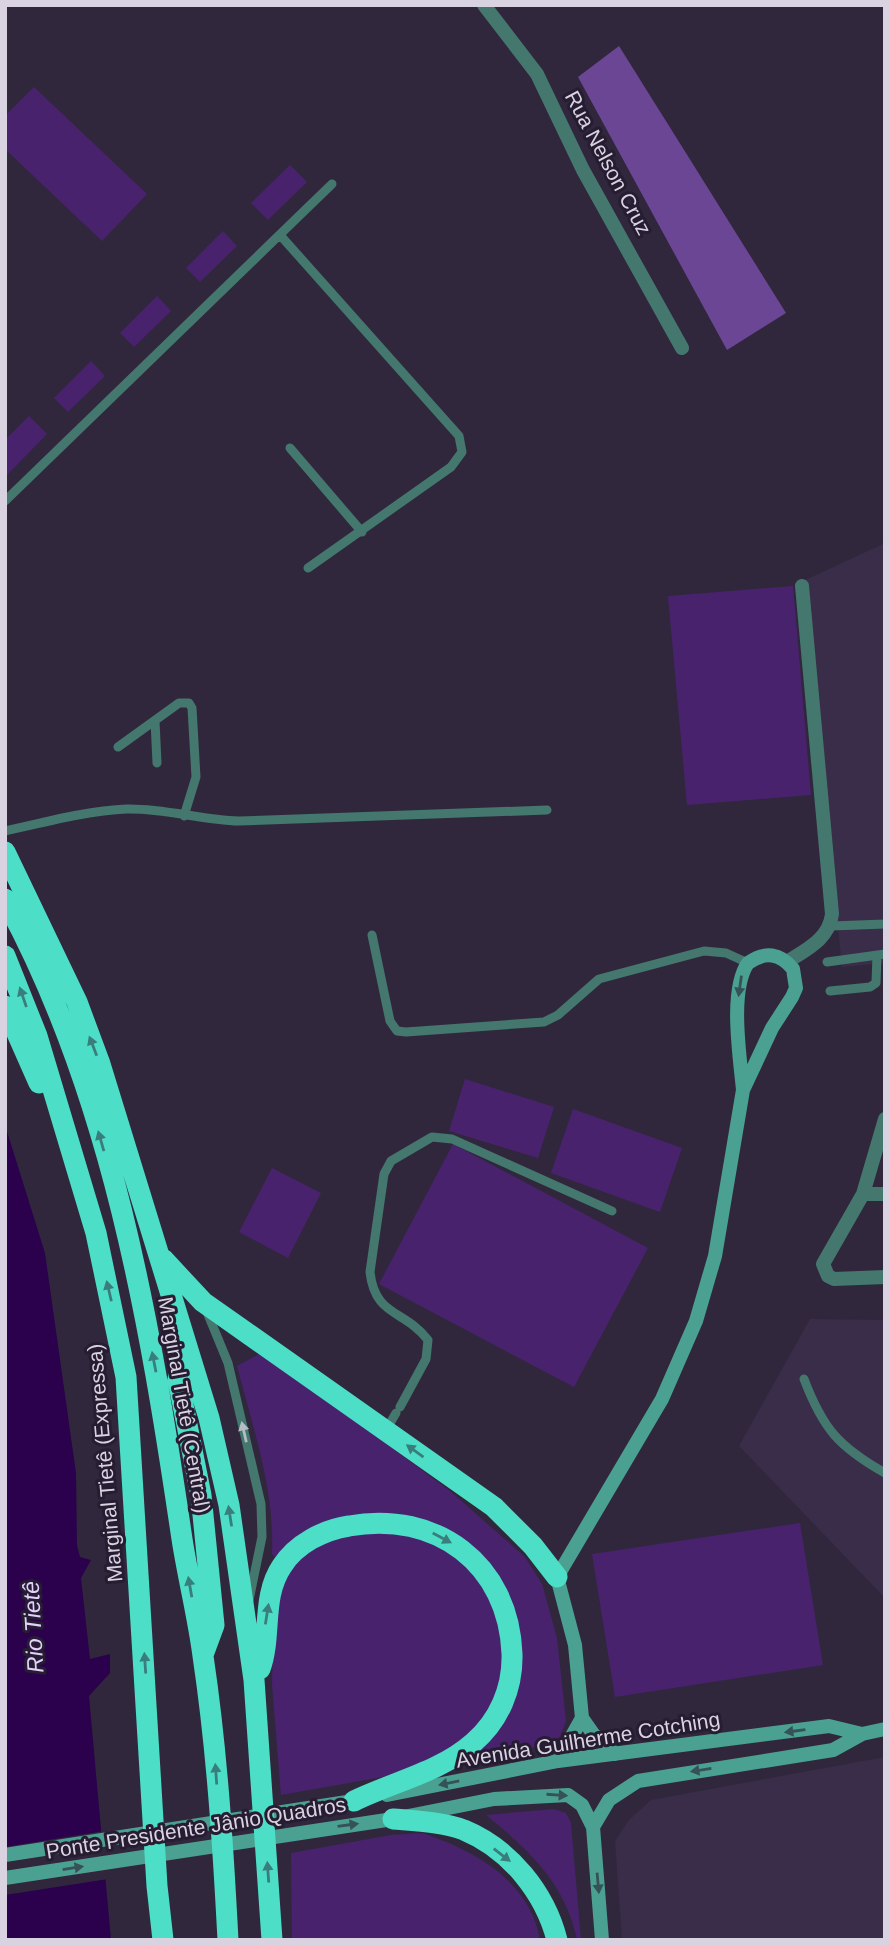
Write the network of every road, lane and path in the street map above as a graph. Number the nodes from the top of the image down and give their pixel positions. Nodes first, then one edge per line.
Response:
1 (484, 5) edge
2 (332, 184) dead end
3 (280, 235) junction
4 (682, 348) dead end
5 (290, 448) dead end
6 (5, 501) edge
7 (362, 532) junction
8 (309, 568) dead end
9 (802, 586) dead end
10 (155, 720) junction
11 (118, 747) dead end
12 (157, 762) dead end
13 (547, 810) dead end
14 (184, 816) junction
15 (5, 831) edge
16 (5, 852) edge
17 (5, 899) edge
18 (885, 924) edge
19 (831, 926) junction
20 (372, 935) dead end
21 (881, 955) edge
22 (5, 956) edge
23 (787, 962) junction
24 (827, 962) dead end
25 (748, 963) junction
26 (830, 991) dead end
27 (5, 1006) edge
28 (743, 1090) junction
29 (60, 1109) junction
30 (885, 1119) edge
31 (863, 1194) junction
32 (885, 1194) edge
33 (612, 1211) dead end
34 (157, 1252) junction
35 (885, 1278) edge
36 (203, 1302) junction
37 (184, 1333) junction
38 (804, 1379) dead end
39 (394, 1417) junction
40 (885, 1474) edge
41 (557, 1577) junction
42 (246, 1619) junction
43 (203, 1654) junction
44 (254, 1680) junction
45 (582, 1717) junction
46 (885, 1729) edge
47 (862, 1734) junction
48 (615, 1754) junction
49 (558, 1761) junction
50 (354, 1801) junction
51 (299, 1810) joint
52 (393, 1819) junction
53 (593, 1827) junction
54 (5, 1855) edge
55 (5, 1878) edge
56 (163, 1940) edge
57 (228, 1940) edge
58 (272, 1940) edge
59 (557, 1940) edge
60 (603, 1940) edge

1 - 4 street, Rua Nelson Cruz
2 - 3 lane
3 - 6 lane
3 - 7 lane
5 - 7 lane
7 - 8 lane
9 - 19 street
10 - 11 lane
10 - 12 lane
10 - 14 lane
13 - 14 lane
14 - 15 lane
34 -> 16 highway
43 -> 17 highway, Marginal Tietê (Central)
18 - 19 lane
19 - 23 street
20 - 25 lane
21 - 24 lane
21 - 26 lane
29 -> 22 highway, Marginal Tietê (Expressa)
23 - 25 main road
23 - 28 main road
25 -> 28 main road
27 - 29 highway
28 - 41 main road
56 -> 29 highway, Marginal Tietê (Expressa)
30 - 31 street
31 - 32 street
31 - 35 street
33 - 39 lane
34 - 36 highway
34 - 37 highway
36 - 39 highway
42 -> 36 lane
42 -> 37 highway
37 - 43 highway
38 - 40 lane
41 -> 39 highway
41 - 45 main road
42 - 44 highway
57 -> 43 highway, Marginal Tietê (Central)
44 -> 50 highway
58 -> 44 highway
45 - 48 main road
45 - 49 main road
46 - 47 main road, Avenida Guilherme Cotching
47 -> 48 main road, Avenida Guilherme Cotching
47 -> 53 main road
48 - 49 main road, Avenida Guilherme Cotching
49 -> 50 main road, Avenida Guilherme Cotching
50 - 51 main road, Avenida Guilherme Cotching
51 - 54 main road, Ponte Presidente Jânio Quadros
52 -> 53 main road, Avenida Guilherme Cotching
55 -> 52 main road, Ponte Presidente Jânio Quadros
52 -> 59 highway
53 -> 60 main road

